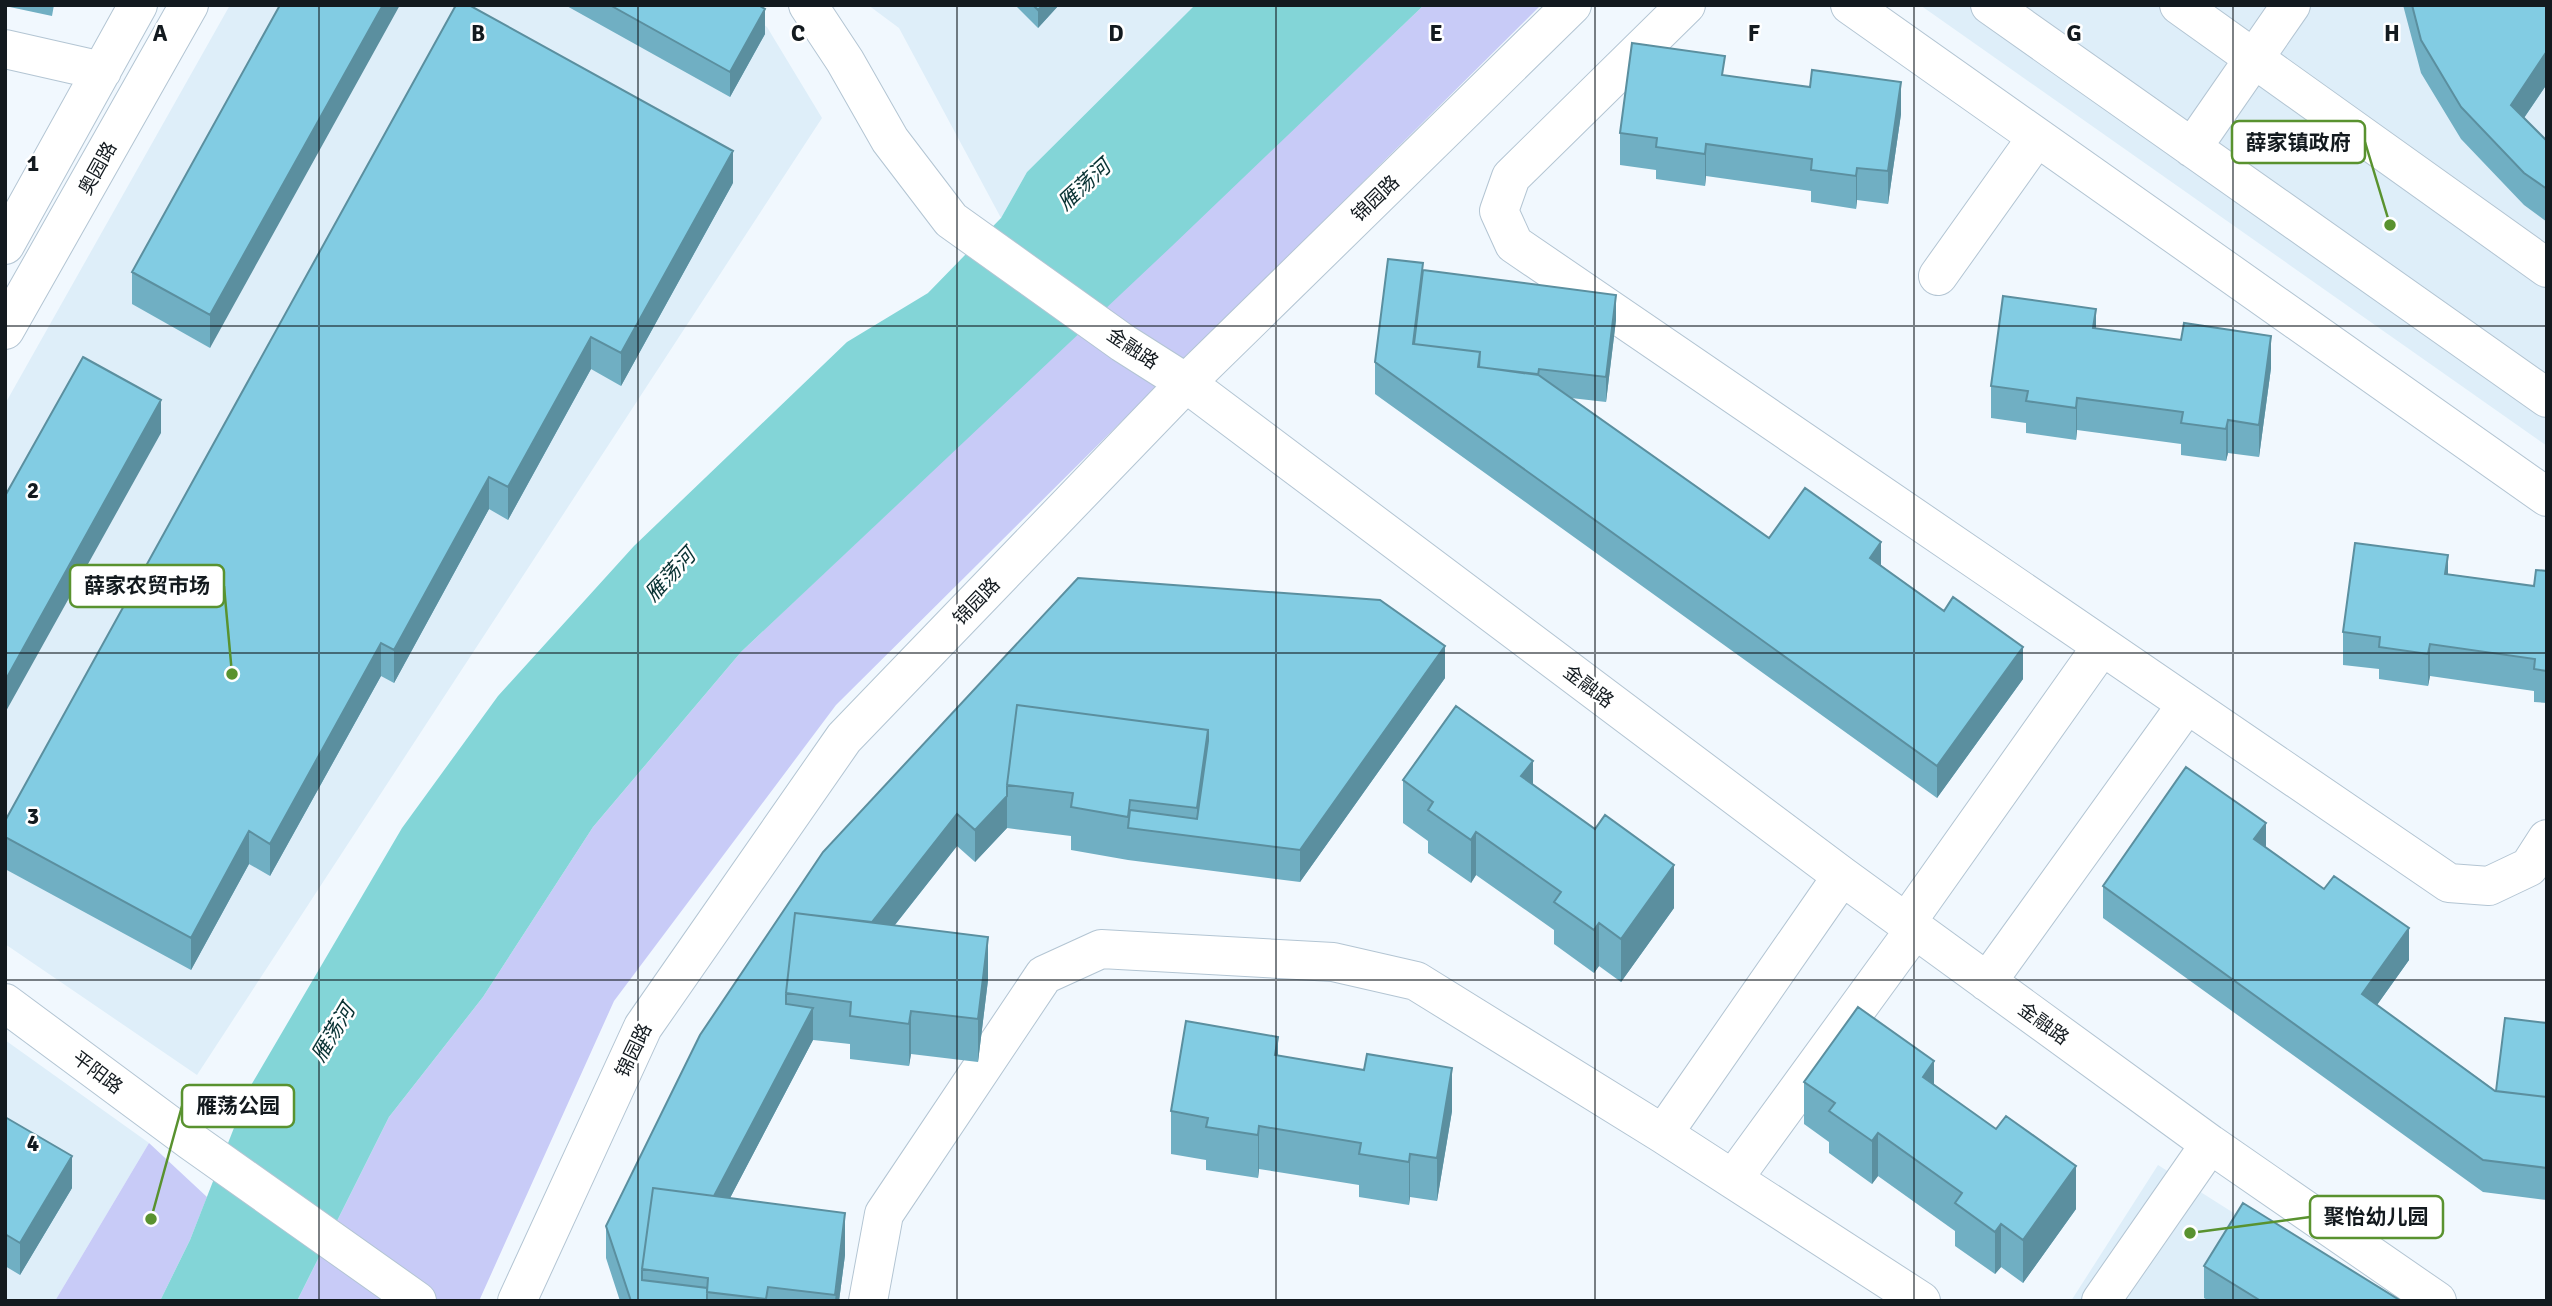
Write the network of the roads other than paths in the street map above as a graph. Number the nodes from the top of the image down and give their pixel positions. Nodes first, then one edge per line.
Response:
1 (138, 5) edge
2 (188, 5) edge
3 (808, 5) edge
4 (1572, 5) edge
5 (1686, 5) edge
6 (1850, 5) edge
7 (1990, 5) edge
8 (2179, 5) edge
9 (2291, 5) edge
10 (5, 49) edge
11 (2254, 58) junction
12 (102, 71) junction
13 (2038, 137) junction
14 (2192, 148) junction
15 (5, 245) edge
16 (2547, 268) edge
17 (1938, 276) dead end
18 (5, 330) edge
19 (1186, 383) junction
20 (2547, 398) edge
21 (2547, 496) edge
22 (2102, 646) junction
23 (2187, 704) junction
24 (2547, 839) edge
25 (1842, 876) junction
26 (1910, 926) junction
27 (1987, 982) junction
28 (5, 1003) edge
29 (1663, 1134) junction
30 (2210, 1144) junction
31 (1733, 1179) junction
32 (417, 1301) edge
33 (517, 1301) edge
34 (868, 1301) edge
35 (1921, 1301) edge
36 (2101, 1301) edge
37 (2437, 1301) edge

1 - 12 street
2 - 18 street, 奥园路
3 - 19 street, 金融路
4 - 19 street, 锦园路
5 - 22 street
6 - 13 street
7 - 14 street
8 - 11 street
9 - 11 street
10 - 12 street
11 - 14 street
11 - 16 street
12 - 15 street
13 - 17 street
13 - 21 street
14 - 20 street
19 - 25 street, 金融路
19 - 33 street, 锦园路
22 - 23 street
22 - 26 street
23 - 24 street
23 - 27 street
25 - 26 street, 金融路
25 - 29 street
26 - 27 street, 金融路
26 - 31 street
27 - 30 street, 金融路
28 - 32 street, 平阳路
29 - 31 street
29 - 34 street
30 - 36 street
30 - 37 street, 金融路
31 - 35 street

